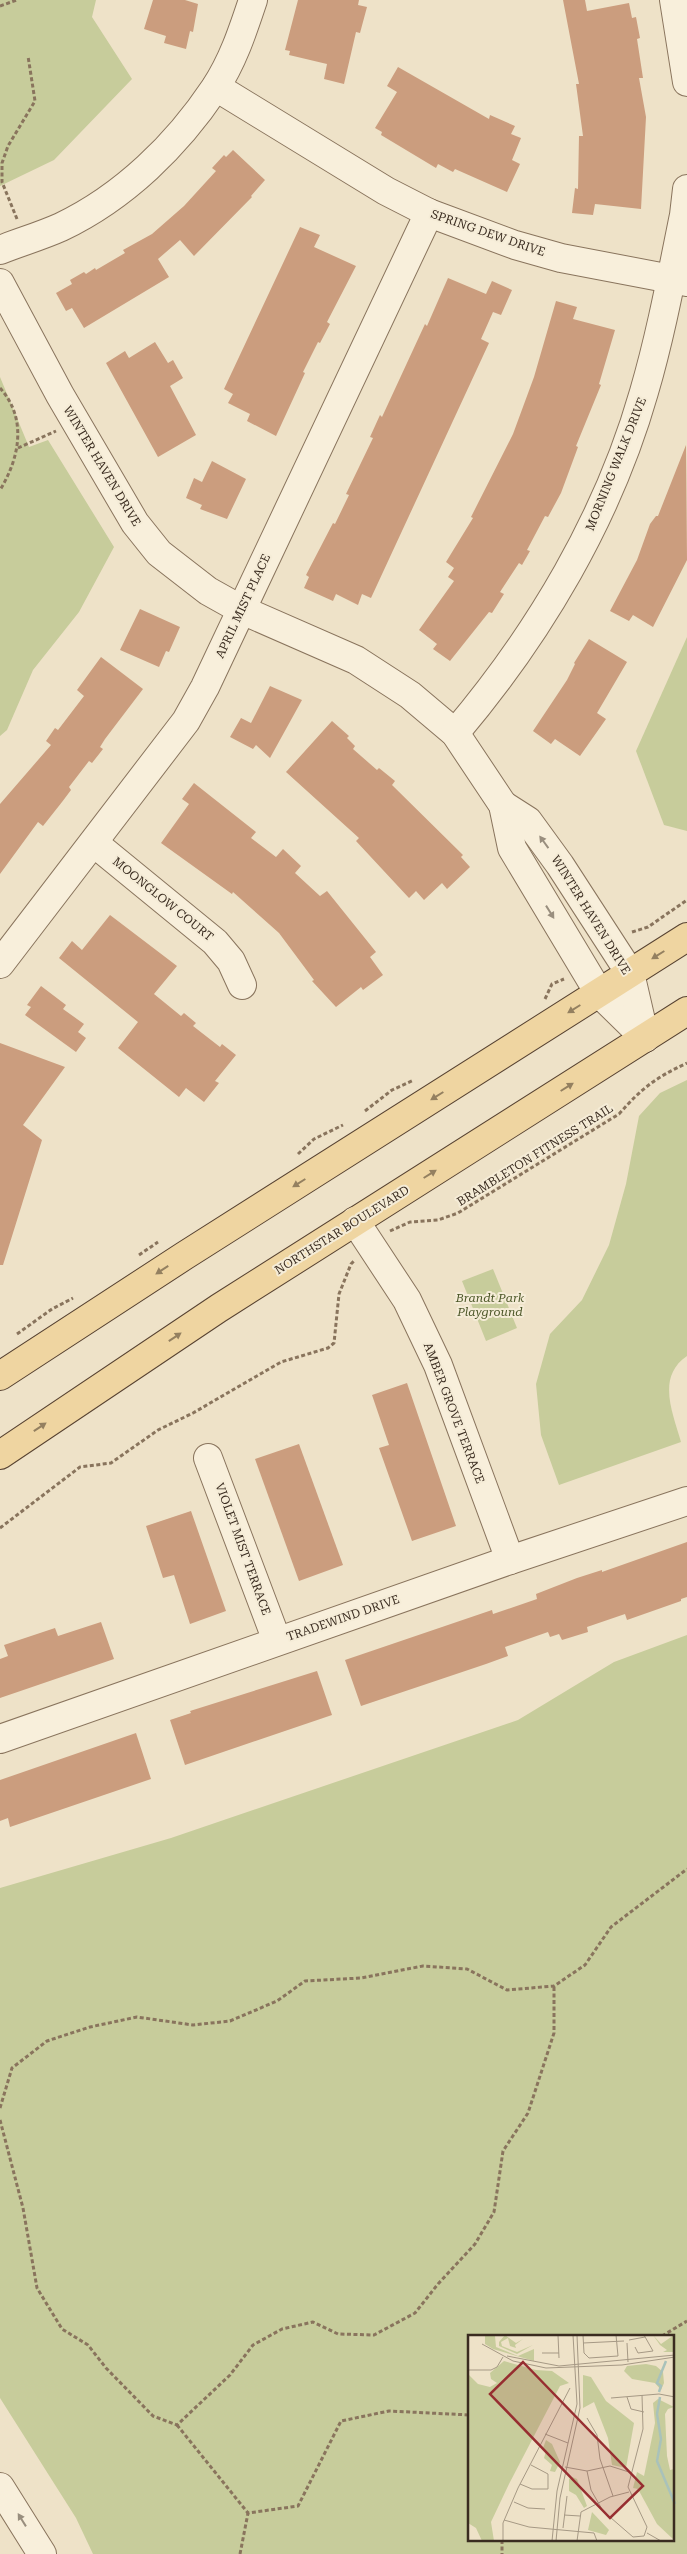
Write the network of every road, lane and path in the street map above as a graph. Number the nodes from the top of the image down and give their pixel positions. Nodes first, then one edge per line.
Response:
1 (17, 0) edge
2 (253, 0) edge
3 (674, 0) edge
4 (0, 6) edge
5 (28, 56) dead end
6 (687, 82) edge
7 (216, 86) junction
8 (1, 161) edge
9 (687, 189) edge
10 (429, 213) junction
11 (17, 217) dead end
12 (0, 250) edge
13 (679, 280) edge
14 (0, 283) edge
15 (0, 388) edge
16 (76, 420) junction
17 (18, 448) junction
18 (0, 490) edge
19 (242, 610) junction
20 (455, 734) junction
21 (503, 805) junction
22 (94, 843) junction
23 (687, 937) edge
24 (0, 964) edge
25 (630, 973) junction
26 (242, 985) dead end
27 (599, 993) junction
28 (687, 1011) edge
29 (645, 1038) junction
30 (687, 1063) edge
31 (355, 1221) junction
32 (372, 1245) junction
33 (0, 1376) edge
34 (0, 1455) edge
35 (208, 1458) dead end
36 (687, 1501) edge
37 (0, 1528) edge
38 (510, 1560) junction
39 (277, 1641) junction
40 (0, 1739) edge
41 (687, 1869) edge
42 (554, 1986) junction
43 (0, 2108) edge
44 (0, 2120) edge
45 (687, 2322) edge
46 (664, 2335) edge
47 (468, 2416) edge
48 (177, 2425) junction
49 (0, 2487) edge
50 (248, 2513) junction
51 (42, 2554) edge
52 (240, 2554) edge

1 - 4 path
2 - 7 street
3 - 6 street
5 - 8 path
7 - 10 street, SPRING DEW DRIVE
7 - 12 street
8 - 11 path
9 - 13 street, MORNING WALK DRIVE
10 - 13 street, SPRING DEW DRIVE
10 - 19 street, APRIL MIST PLACE
13 - 20 street, MORNING WALK DRIVE
14 - 16 street, WINTER HAVEN DRIVE
15 - 17 path
16 - 17 path
16 - 19 street, WINTER HAVEN DRIVE
17 - 18 path
19 - 20 street, WINTER HAVEN DRIVE
19 - 22 street, APRIL MIST PLACE
20 - 21 street, WINTER HAVEN DRIVE
25 -> 21 street, WINTER HAVEN DRIVE
21 -> 27 street, WINTER HAVEN DRIVE
22 - 24 street, APRIL MIST PLACE
22 - 26 street, MOONGLOW COURT
23 -> 25 main road
25 - 27 main road
25 - 29 street, WINTER HAVEN DRIVE
27 - 29 street, WINTER HAVEN DRIVE
27 -> 33 main road
28 - 29 main road, NORTHSTAR BOULEVARD
31 -> 29 main road, NORTHSTAR BOULEVARD
30 - 32 path, BRAMBLETON FITNESS TRAIL
31 - 32 street, AMBER GROVE TERRACE
34 -> 31 main road, NORTHSTAR BOULEVARD
32 - 37 path, BRAMBLETON FITNESS TRAIL
32 - 38 street, AMBER GROVE TERRACE
35 - 39 street, VIOLET MIST TERRACE
36 - 38 street, TRADEWIND DRIVE
38 - 39 street, TRADEWIND DRIVE
39 - 40 street, TRADEWIND DRIVE
41 - 42 path
42 - 43 path
42 - 48 path
44 - 48 path
45 - 46 path
47 - 50 path
48 - 50 path
51 -> 49 street
50 - 52 path

